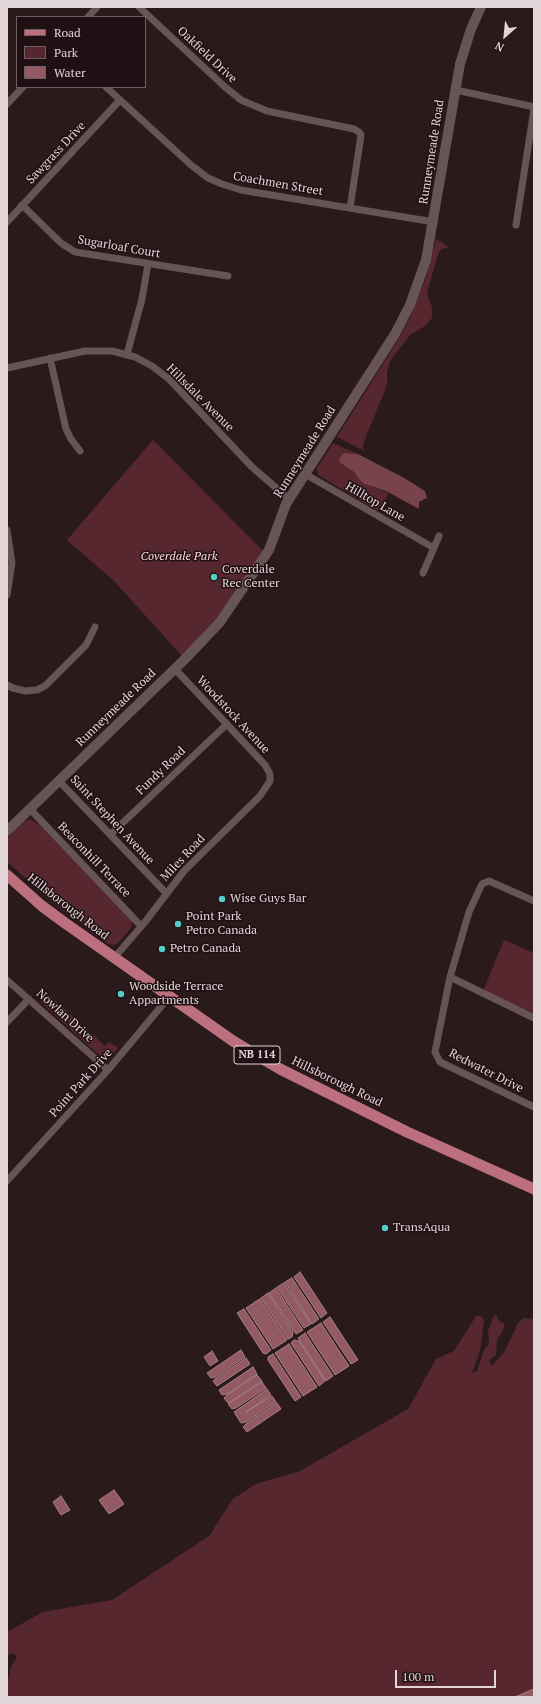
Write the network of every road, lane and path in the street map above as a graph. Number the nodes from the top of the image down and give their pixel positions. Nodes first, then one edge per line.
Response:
1 (97, 7) edge
2 (139, 7) edge
3 (481, 7) edge
4 (89, 16) edge
5 (22, 88) edge
6 (107, 88) edge
7 (456, 90) junction
8 (120, 100) junction
9 (7, 104) edge
10 (534, 108) edge
11 (22, 205) junction
12 (350, 208) junction
13 (7, 222) edge
14 (434, 222) junction
15 (516, 224) dead end
16 (148, 264) junction
17 (228, 276) dead end
18 (127, 354) junction
19 (50, 358) junction
20 (7, 368) edge
21 (80, 450) dead end
22 (306, 474) junction
23 (289, 499) junction
24 (7, 530) edge
25 (439, 536) dead end
26 (434, 548) junction
27 (423, 573) dead end
28 (7, 595) edge
29 (95, 627) dead end
30 (175, 669) junction
31 (7, 685) edge
32 (226, 724) junction
33 (270, 778) joint
34 (59, 780) junction
35 (30, 809) junction
36 (7, 831) edge
37 (111, 834) junction
38 (7, 875) edge
39 (166, 893) junction
40 (534, 900) edge
41 (142, 926) junction
42 (114, 958) junction
43 (450, 977) junction
44 (7, 980) edge
45 (169, 997) junction
46 (29, 999) junction
47 (534, 1018) edge
48 (7, 1022) edge
49 (108, 1070) junction
50 (534, 1107) edge
51 (7, 1181) edge
52 (534, 1189) edge

1 - 4 street
2 - 12 street, Oakfield Drive
3 - 7 street, Runneymeade Road
5 - 9 street
6 - 8 street, Coachmen Street
7 - 10 street
7 - 14 street, Runneymeade Road
8 - 11 street, Sawgrass Drive
8 - 12 street, Coachmen Street
10 - 15 street
11 - 13 street, Sawgrass Drive
11 - 16 street, Sugarloaf Court
12 - 14 street, Coachmen Street
14 - 22 street, Runneymeade Road
16 - 17 street, Sugarloaf Court
16 - 18 street
18 - 19 street, Hillsdale Avenue
18 - 23 street, Hillsdale Avenue
19 - 20 street, Hillsdale Avenue
19 - 21 street
22 - 23 street, Runneymeade Road
22 - 26 street, Hilltop Lane
23 - 30 street, Runneymeade Road
24 - 28 street
25 - 26 street
26 - 27 street
29 - 31 street
30 - 32 street, Woodstock Avenue
30 - 34 street, Runneymeade Road
32 - 33 street, Woodstock Avenue
32 - 37 street, Fundy Road
33 - 39 street, Miles Road
34 - 35 street, Runneymeade Road
34 - 37 street, Saint Stephen Avenue
35 - 36 street, Runneymeade Road
35 - 41 street, Beaconhill Terrace
37 - 39 street, Saint Stephen Avenue
38 - 42 main road, Hillsborough Road / NB 114
39 - 41 street, Miles Road
40 - 43 street, Redwater Drive
41 - 42 street, Miles Road
42 - 45 main road, Hillsborough Road / NB 114
43 - 47 street
43 - 50 street, Redwater Drive
44 - 46 street, Nowlan Drive
45 - 49 street, Point Park Drive
45 - 52 main road, Hillsborough Road / NB 114
46 - 48 street
46 - 49 street, Nowlan Drive
49 - 51 street, Point Park Drive

